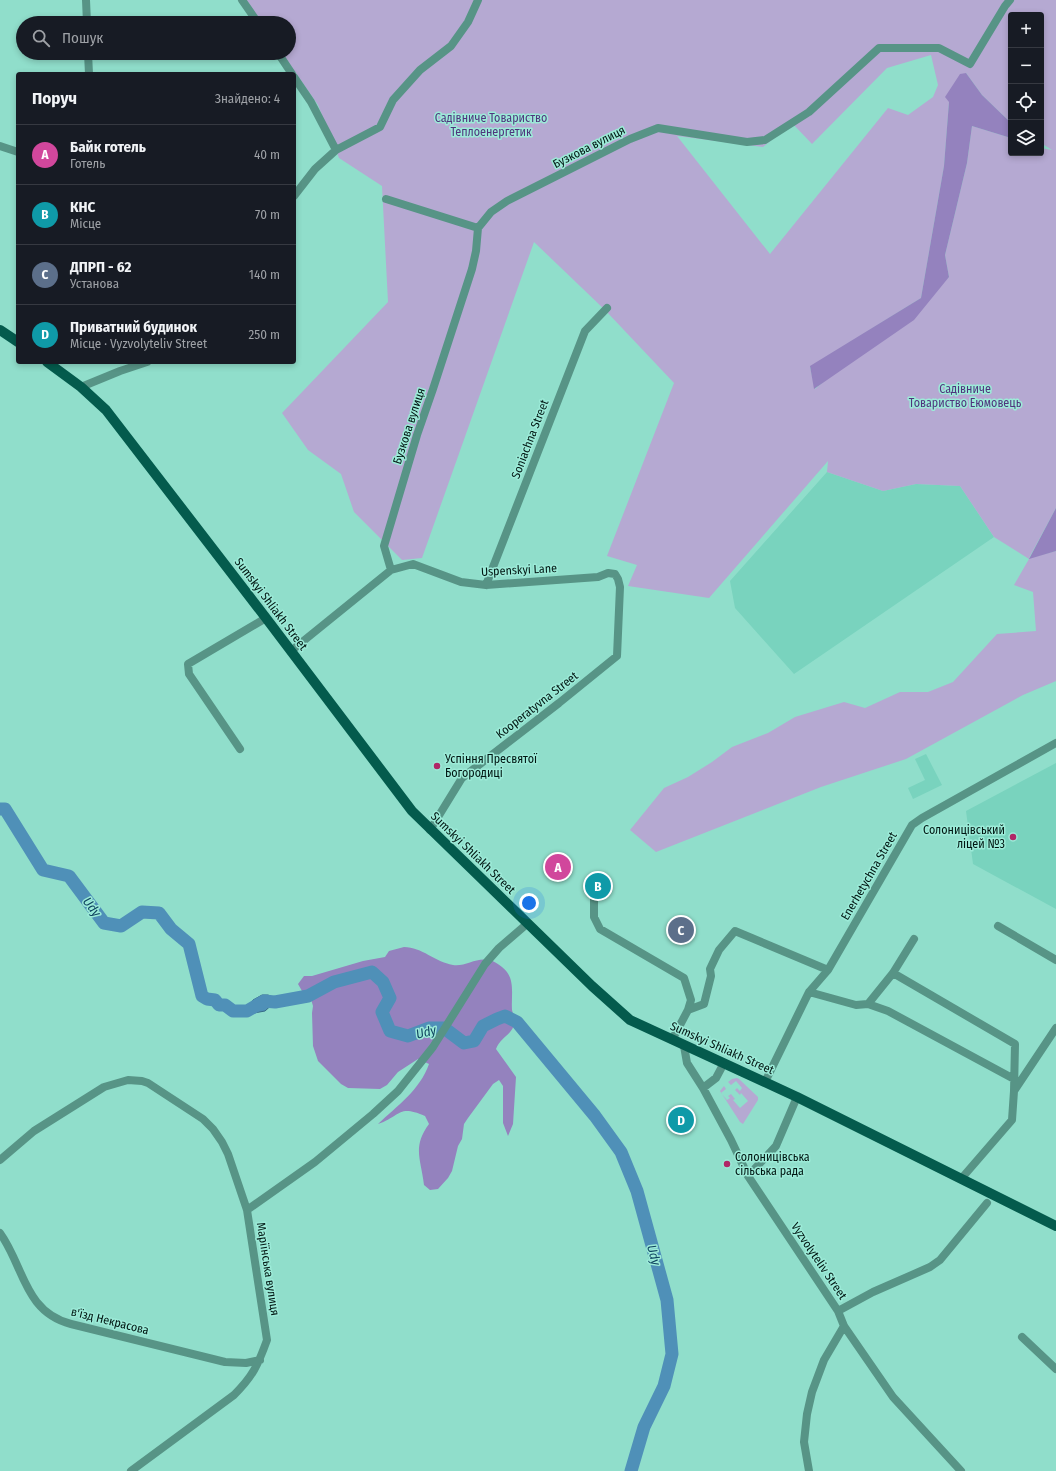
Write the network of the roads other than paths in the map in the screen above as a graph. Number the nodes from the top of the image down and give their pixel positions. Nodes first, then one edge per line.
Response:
1 (86, 0) edge
2 (242, 0) edge
3 (478, 0) edge
4 (1010, 0) edge
5 (87, 16) edge
6 (253, 16) edge
7 (88, 60) edge
8 (283, 60) edge
9 (89, 72) edge
10 (291, 72) edge
11 (296, 80) edge
12 (0, 146) edge
13 (336, 150) junction
14 (16, 151) edge
15 (296, 193) edge
16 (386, 199) dead end
17 (478, 228) junction
18 (607, 308) dead end
19 (0, 330) edge
20 (16, 341) edge
21 (50, 364) edge
22 (121, 364) edge
23 (141, 364) edge
24 (120, 371) junction
25 (81, 387) junction
26 (391, 570) junction
27 (486, 585) junction
28 (266, 618) junction
29 (291, 651) junction
30 (617, 656) joint
31 (1056, 743) edge
32 (240, 749) dead end
33 (430, 830) junction
34 (594, 898) dead end
35 (528, 923) junction
36 (998, 926) dead end
37 (914, 939) dead end
38 (1056, 960) edge
39 (828, 970) junction
40 (893, 974) junction
41 (809, 992) junction
42 (868, 1004) junction
43 (688, 1010) junction
44 (1056, 1028) edge
45 (672, 1040) junction
46 (684, 1046) junction
47 (724, 1064) junction
48 (1014, 1079) junction
49 (765, 1082) junction
50 (703, 1088) junction
51 (1014, 1091) junction
52 (797, 1097) junction
53 (0, 1160) edge
54 (748, 1176) junction
55 (961, 1179) junction
56 (988, 1203) dead end
57 (246, 1210) junction
58 (1056, 1226) edge
59 (0, 1233) edge
60 (838, 1311) junction
61 (844, 1326) junction
62 (1022, 1337) dead end
63 (260, 1360) junction
64 (1056, 1369) edge
65 (131, 1471) edge
66 (809, 1471) edge
67 (960, 1471) edge

1 - 5 street
2 - 6 street
3 - 13 street
4 - 17 street, Бузкова вулиця
7 - 9 street
8 - 10 street
11 - 13 street
12 - 14 street
13 - 15 street
16 - 17 street
17 - 26 street, Бузкова вулиця
18 - 27 street, Soniachna Street
19 - 20 main road
21 - 25 main road, Sumskyi Shliakh Street
22 - 24 street
23 - 24 street
24 - 25 street
25 - 28 main road, Sumskyi Shliakh Street
26 - 27 street, Uspenskyi Lane
26 - 29 street
27 - 30 street, Uspenskyi Lane
28 - 29 main road, Sumskyi Shliakh Street
28 - 32 street
29 - 33 main road, Sumskyi Shliakh Street
30 - 33 street, Kooperatyvna Street
31 - 39 street, Enerhetychna Street
33 - 35 main road, Sumskyi Shliakh Street
34 - 43 street
35 - 45 main road, Sumskyi Shliakh Street
35 - 57 street, Маріїнська вулиця
36 - 38 street
37 - 40 street
39 - 41 street, Enerhetychna Street
39 - 43 street
40 - 42 street
40 - 48 street
41 - 42 street
41 - 49 street, Enerhetychna Street
42 - 48 street
43 - 45 street
44 - 51 street
45 - 46 main road, Sumskyi Shliakh Street
46 - 47 main road, Sumskyi Shliakh Street
46 - 50 street, Vyzvolyteliv Street
47 - 49 main road, Sumskyi Shliakh Street
47 - 50 street
48 - 51 street
49 - 52 main road, Sumskyi Shliakh Street
50 - 54 street, Vyzvolyteliv Street
51 - 55 street
52 - 54 street
52 - 55 main road, Sumskyi Shliakh Street
53 - 57 street
54 - 60 street, Vyzvolyteliv Street
55 - 58 main road, Sumskyi Shliakh Street
56 - 60 street
57 - 63 street, Маріїнська вулиця
59 - 63 street, в'їзд Некрасова
60 - 61 street, Vyzvolyteliv Street
61 - 66 street
61 - 67 street, Vyzvolyteliv Street
62 - 64 street
63 - 65 street, Маріїнська вулиця

